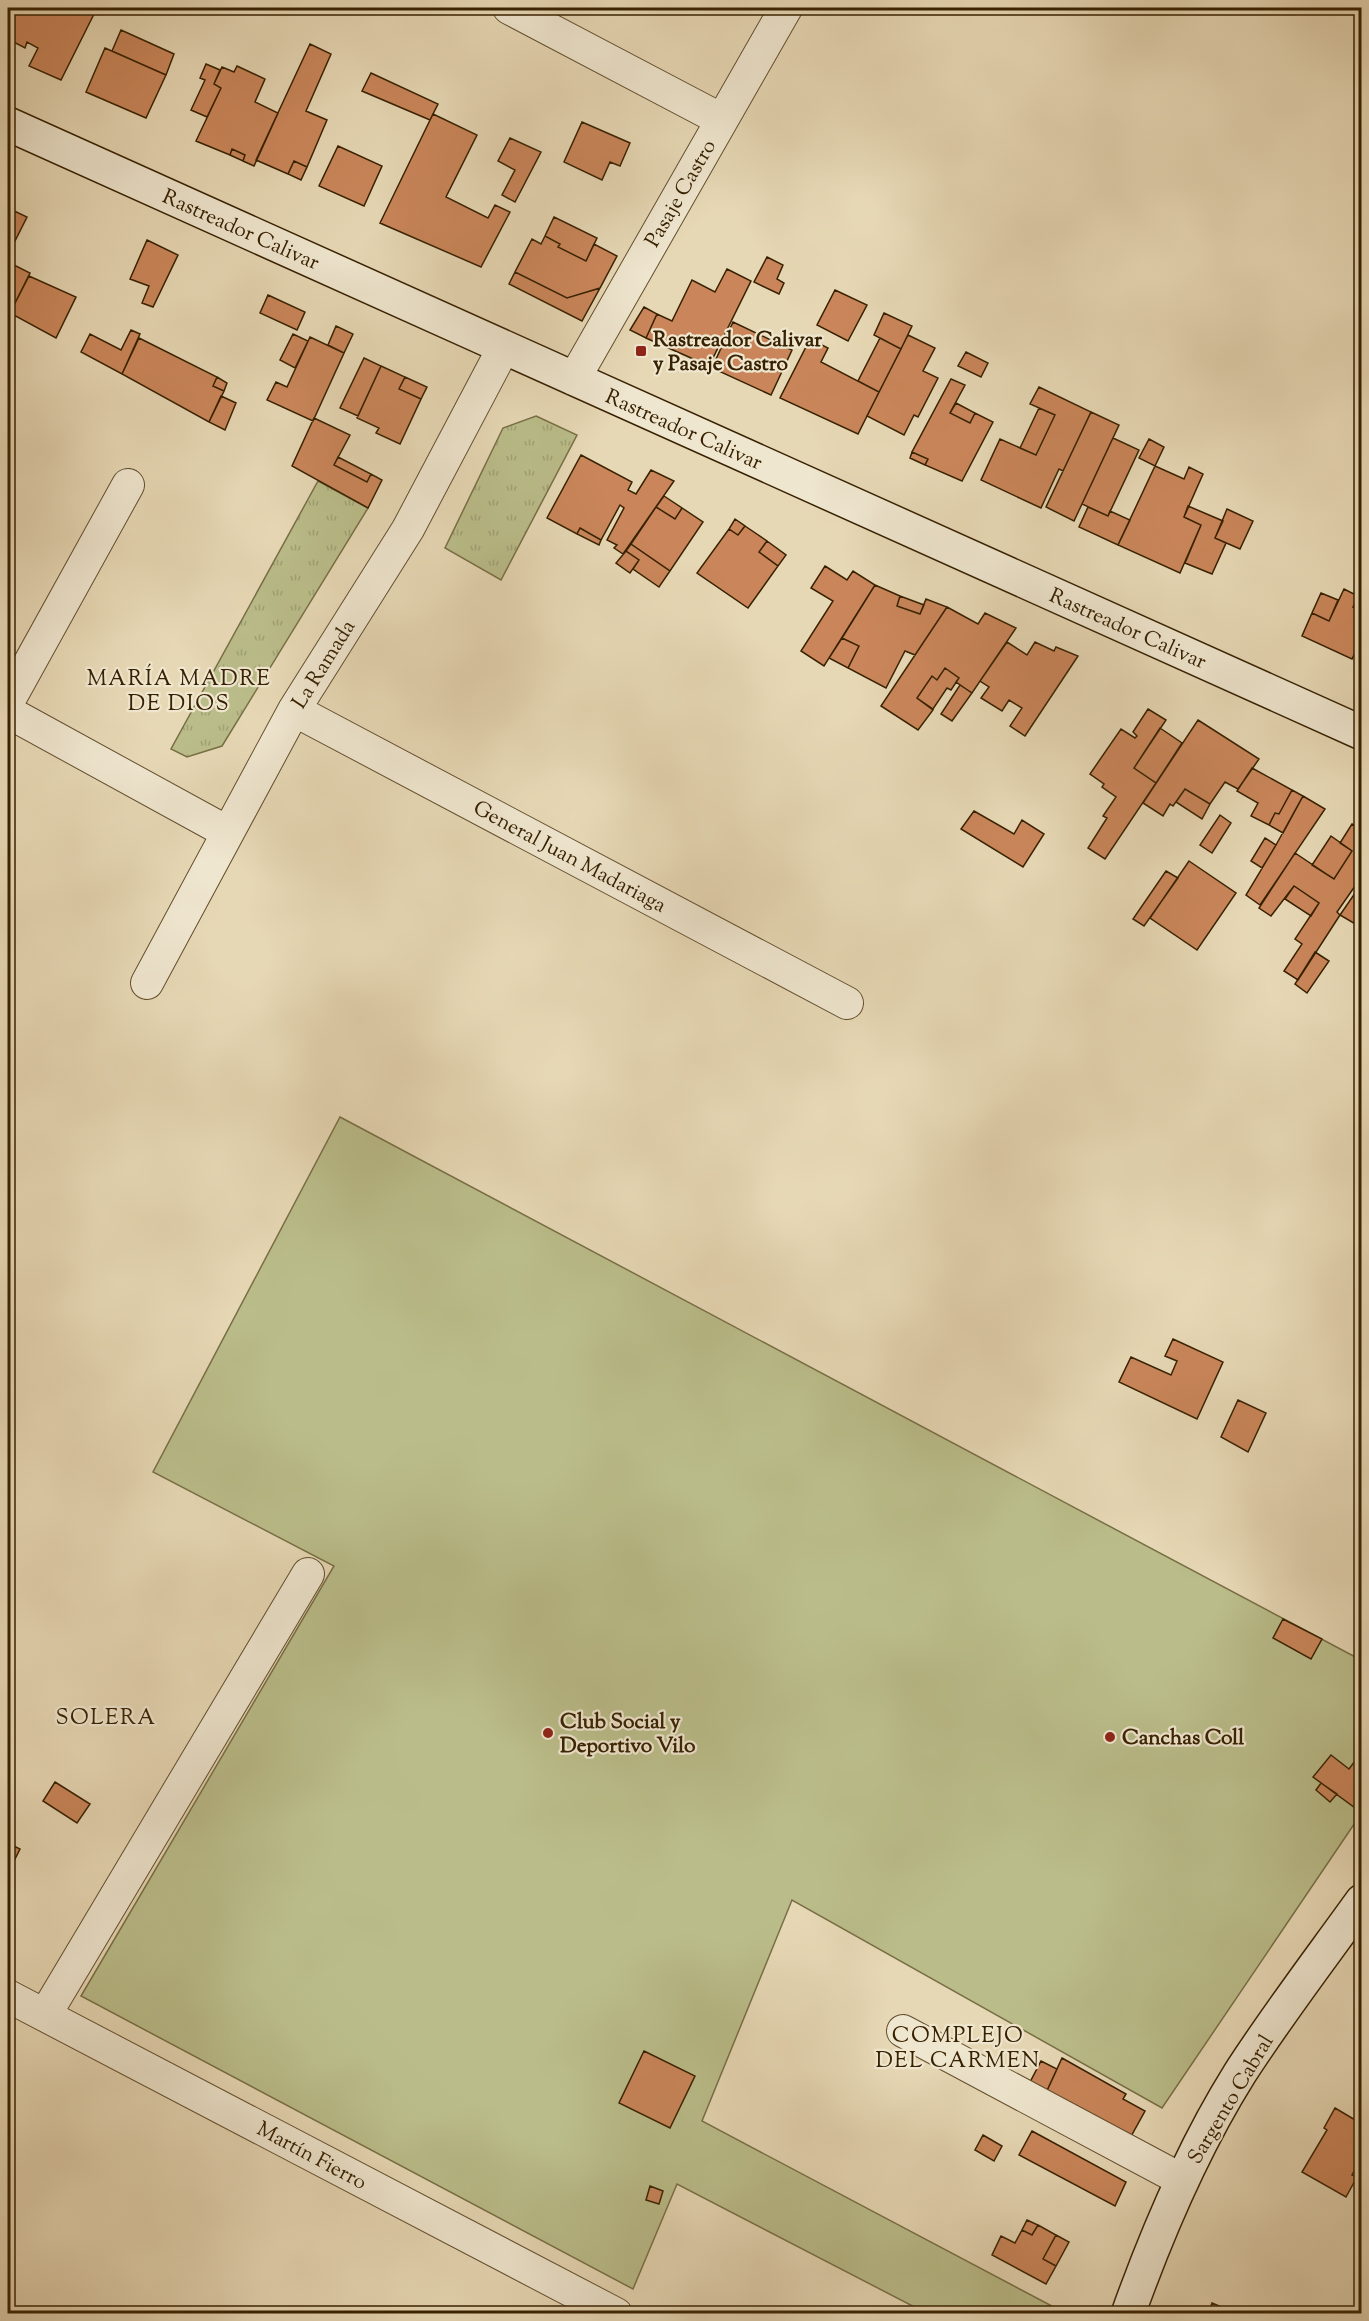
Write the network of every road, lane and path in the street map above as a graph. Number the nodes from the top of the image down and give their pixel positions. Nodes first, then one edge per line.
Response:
1 (509, 8) edge
2 (786, 8) edge
3 (722, 120) junction
4 (8, 124) edge
5 (504, 347) junction
6 (574, 379) junction
7 (128, 485) dead end
8 (8, 702) edge
9 (294, 710) junction
10 (8, 712) edge
11 (1362, 733) edge
12 (227, 832) junction
13 (147, 983) dead end
14 (847, 1002) dead end
15 (308, 1574) dead end
16 (1362, 1901) edge
17 (8, 1996) edge
18 (45, 2015) junction
19 (903, 2031) dead end
20 (1182, 2180) junction
21 (616, 2313) edge
22 (1128, 2313) edge

1 - 3 street
2 - 3 street, Pasaje Castro
3 - 6 street, Pasaje Castro
4 - 5 main road, Rastreador Calivar
5 - 6 main road, Rastreador Calivar
5 - 9 street, La Ramada
6 - 11 main road, Rastreador Calivar
7 - 8 street
9 - 12 street, La Ramada
9 - 14 street, General Juan Madariaga
10 - 12 street
12 - 13 street, La Ramada
15 - 18 street
16 - 20 main road, Sargento Cabral
17 - 18 street, Martín Fierro
18 - 21 street, Martín Fierro
19 - 20 street
20 - 22 main road, Sargento Cabral

